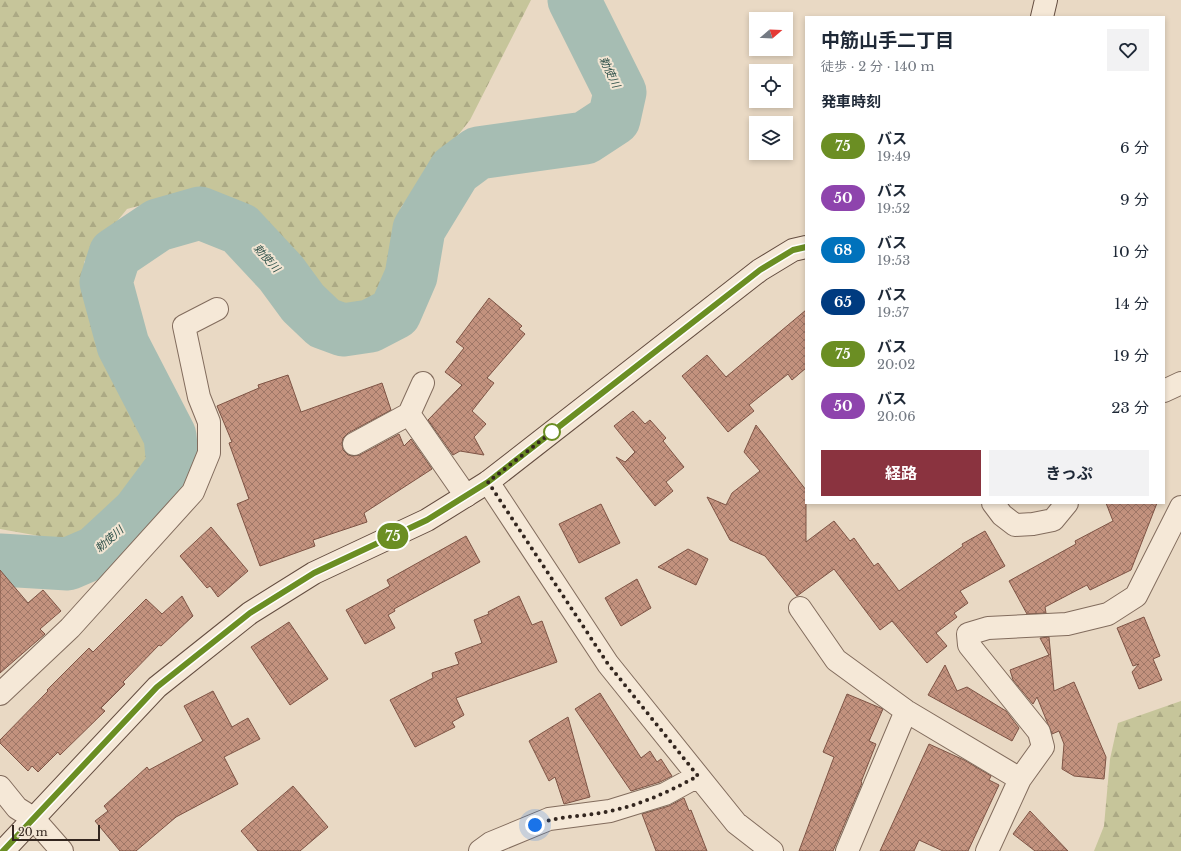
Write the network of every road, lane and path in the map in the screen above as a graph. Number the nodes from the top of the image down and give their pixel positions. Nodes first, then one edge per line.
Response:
1 (1046, 0) edge
2 (1042, 16) edge
3 (805, 247) edge
4 (217, 309) dead end
5 (423, 383) dead end
6 (1181, 383) edge
7 (1165, 391) edge
8 (408, 414) junction
9 (354, 444) dead end
10 (488, 482) junction
11 (466, 496) junction
12 (994, 504) edge
13 (1066, 504) edge
14 (1181, 507) edge
15 (800, 608) dead end
16 (0, 694) edge
17 (906, 711) junction
18 (698, 776) junction
19 (1020, 779) junction
20 (0, 787) edge
21 (33, 818) junction
22 (3, 851) edge
23 (62, 851) edge
24 (480, 851) edge
25 (772, 851) edge
26 (847, 851) edge
27 (987, 851) edge

1 - 2 street
3 - 10 street
4 - 16 street
5 - 8 street
6 - 7 street
8 - 9 street
8 - 11 street
10 - 11 street
10 - 18 street
11 - 21 street
12 - 13 street
14 - 19 street
15 - 17 street
17 - 19 street
17 - 26 street
18 - 24 street
18 - 25 street
19 - 27 street
20 - 21 street
21 - 22 street
21 - 23 street

